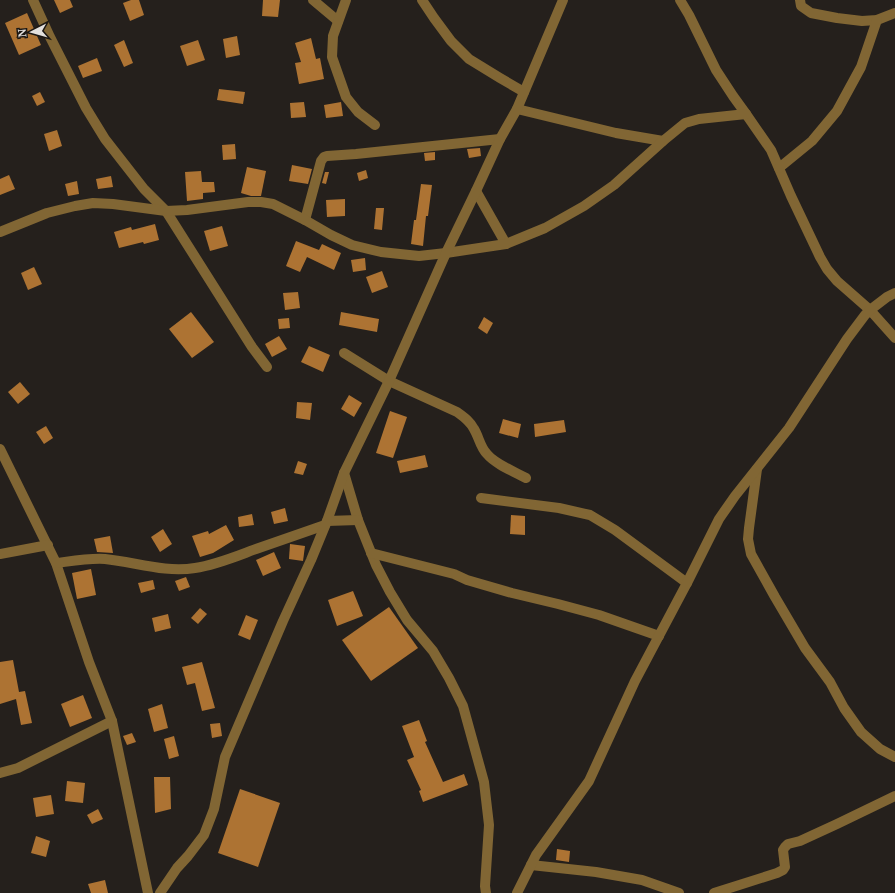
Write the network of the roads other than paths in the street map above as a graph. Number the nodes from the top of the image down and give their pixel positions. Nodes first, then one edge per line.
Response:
1 (33, 0) edge
2 (313, 0) edge
3 (346, 0) edge
4 (422, 0) edge
5 (563, 0) edge
6 (680, 0) edge
7 (800, 0) edge
8 (895, 13) edge
9 (877, 20) junction
10 (338, 21) junction
11 (524, 92) junction
12 (517, 109) junction
13 (746, 114) junction
14 (376, 125) dead end
15 (500, 139) junction
16 (662, 141) junction
17 (779, 168) junction
18 (476, 191) junction
19 (166, 211) junction
20 (305, 220) junction
21 (0, 232) edge
22 (506, 244) junction
23 (446, 253) junction
24 (895, 293) edge
25 (870, 310) junction
26 (895, 338) edge
27 (344, 353) dead end
28 (267, 367) dead end
29 (389, 381) junction
30 (0, 449) edge
31 (757, 469) junction
32 (344, 473) junction
33 (526, 478) dead end
34 (481, 498) dead end
35 (358, 520) junction
36 (326, 523) junction
37 (48, 545) junction
38 (371, 553) junction
39 (0, 554) edge
40 (56, 563) junction
41 (687, 583) junction
42 (659, 636) junction
43 (112, 721) junction
44 (895, 757) edge
45 (0, 773) edge
46 (895, 796) edge
47 (531, 865) junction
48 (148, 893) edge
49 (160, 893) edge
50 (486, 893) edge
51 (516, 893) edge
52 (679, 893) edge
53 (714, 893) edge

1 - 19 street
2 - 10 street
3 - 10 street
4 - 11 street
5 - 11 street
6 - 13 street
7 - 9 street
8 - 9 street
9 - 17 street
10 - 14 street
11 - 12 street
12 - 15 street
12 - 16 street
13 - 16 street
13 - 17 street
15 - 18 street
15 - 20 street
16 - 22 street
17 - 25 street
18 - 22 street
18 - 23 street
19 - 20 street
19 - 21 street
19 - 28 street
20 - 23 street
22 - 23 street
23 - 29 street
24 - 25 street
25 - 26 street
25 - 31 street
27 - 29 street
29 - 32 street
29 - 33 street
30 - 37 street
31 - 41 street
31 - 44 street
32 - 35 street
32 - 36 street
34 - 41 street
35 - 36 street
35 - 38 street
36 - 40 street
36 - 49 street
37 - 39 street
37 - 40 street
38 - 42 street
38 - 50 street
40 - 43 street
41 - 42 street
42 - 47 street
43 - 45 street
43 - 48 street
46 - 53 street
47 - 51 street
47 - 52 street

